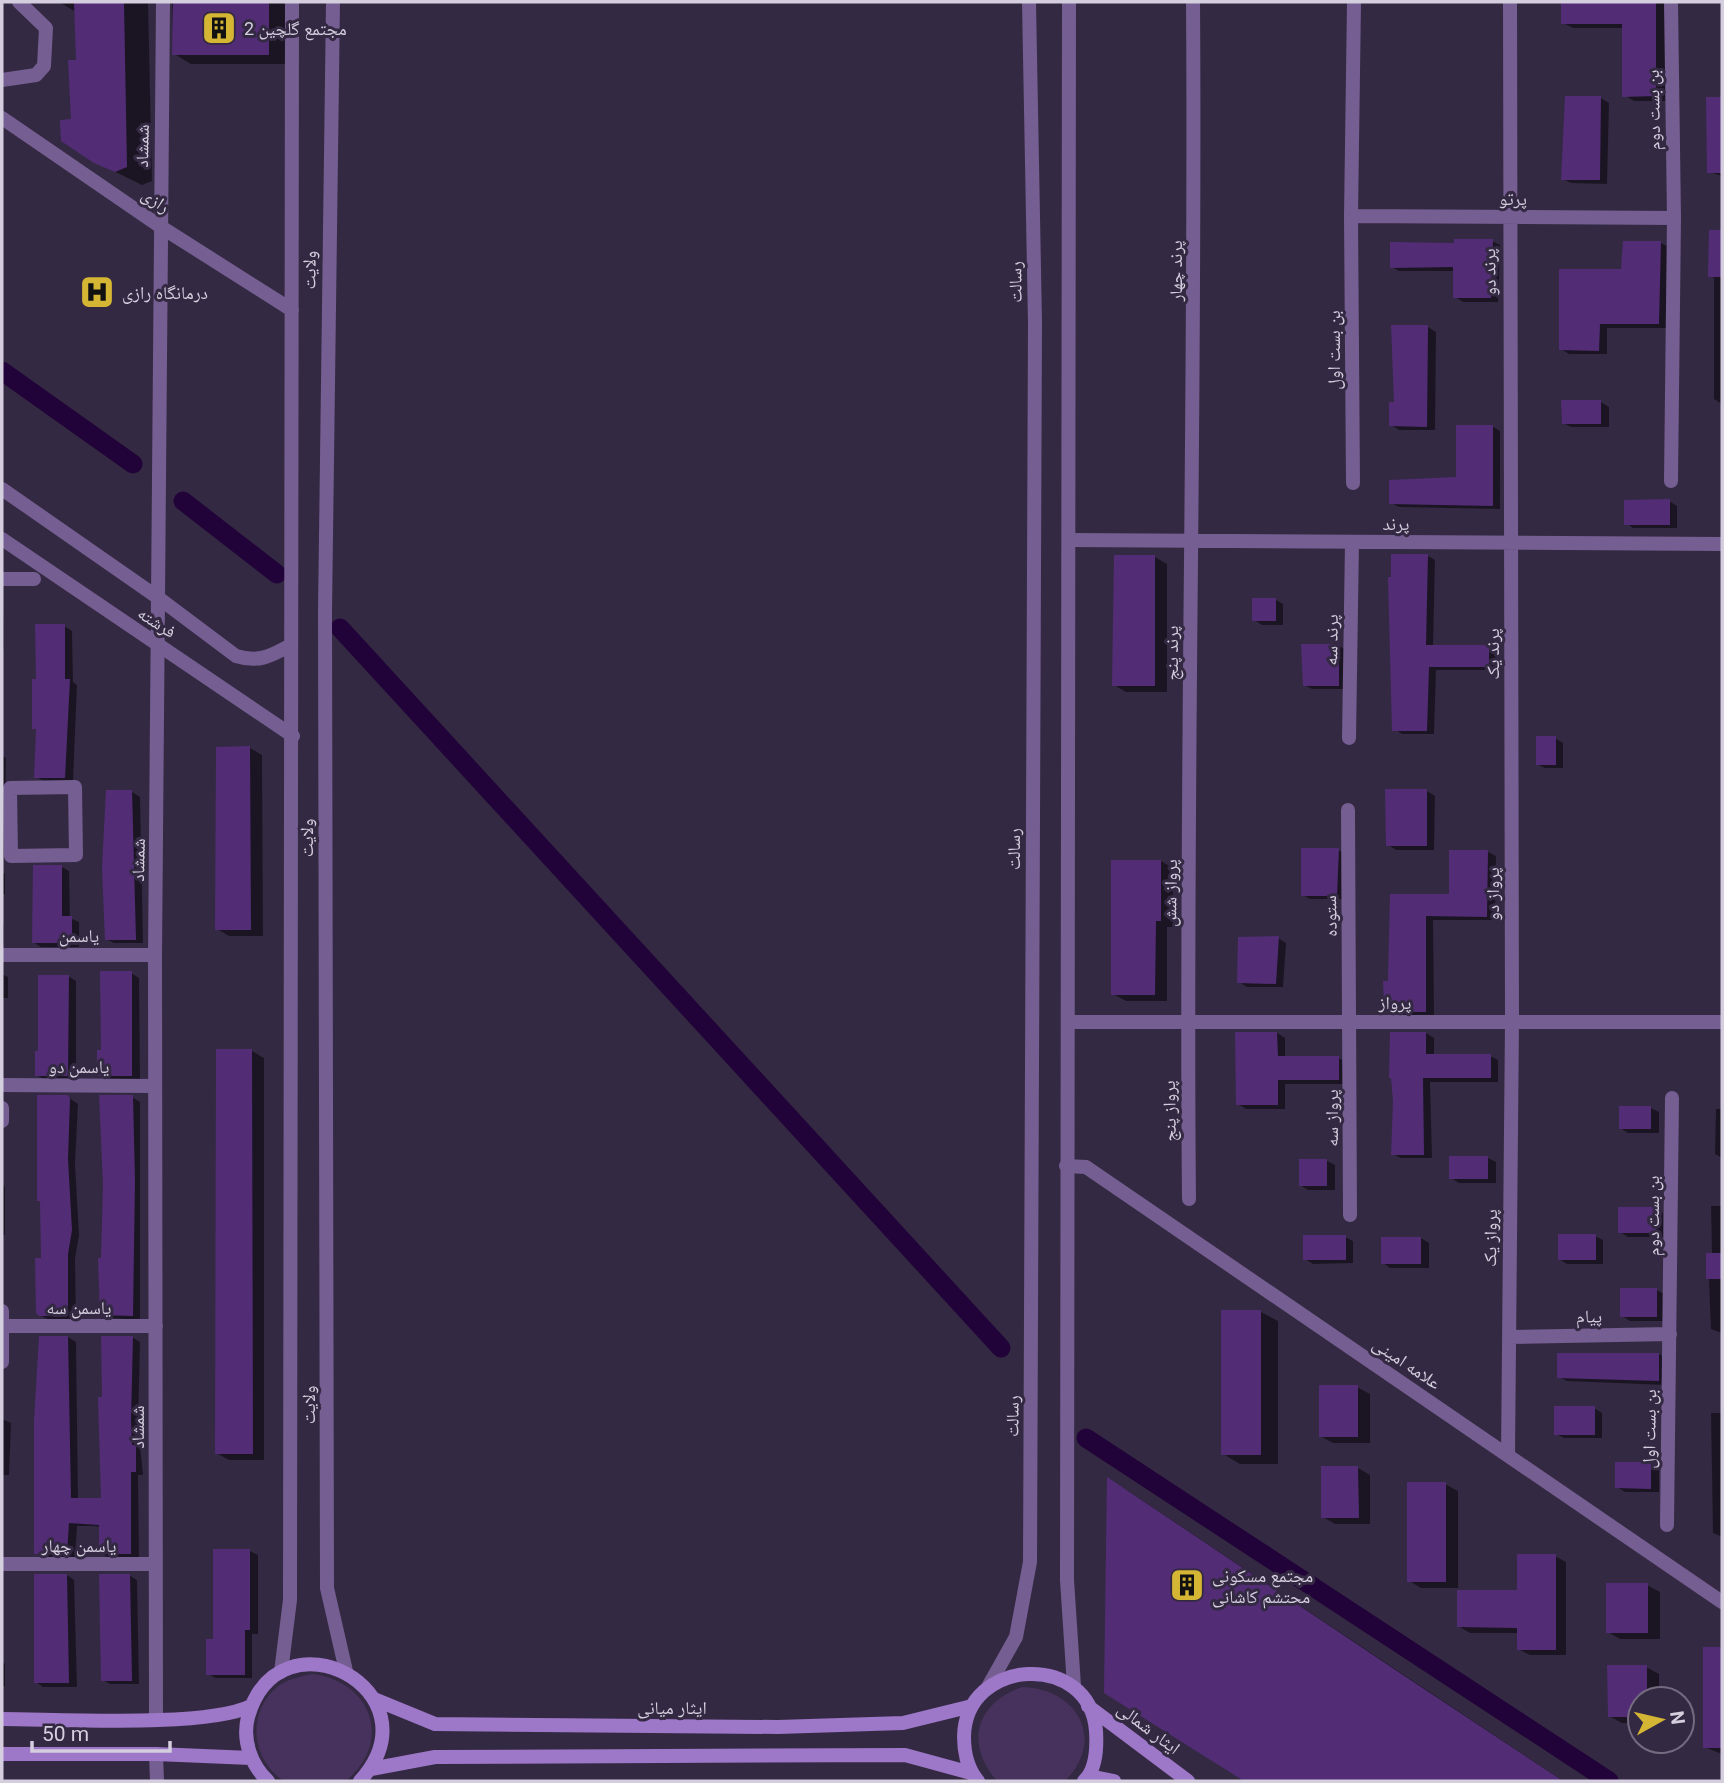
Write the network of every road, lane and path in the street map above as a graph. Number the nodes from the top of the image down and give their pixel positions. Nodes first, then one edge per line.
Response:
1 (19, 2) edge
2 (163, 2) edge
3 (292, 2) edge
4 (333, 2) edge
5 (1029, 2) edge
6 (1069, 2) edge
7 (1193, 2) edge
8 (1354, 2) edge
9 (1510, 2) edge
10 (1671, 2) edge
11 (2, 80) edge
12 (2, 118) edge
13 (1351, 216) junction
14 (1508, 217) junction
15 (1674, 218) junction
16 (161, 227) junction
17 (292, 310) junction
18 (1671, 481) dead end
19 (1353, 484) dead end
20 (2, 489) edge
21 (2, 539) edge
22 (1069, 540) junction
23 (1191, 540) junction
24 (1352, 542) junction
25 (1511, 543) junction
26 (1722, 544) edge
27 (2, 579) edge
28 (34, 579) dead end
29 (160, 599) junction
30 (291, 645) junction
31 (160, 646) junction
32 (293, 736) junction
33 (1349, 738) dead end
34 (1191, 766) joint
35 (1510, 766) joint
36 (1348, 810) dead end
37 (6, 820) edge
38 (2, 955) edge
39 (155, 955) junction
40 (1069, 1022) junction
41 (1187, 1022) junction
42 (1350, 1022) junction
43 (1512, 1022) junction
44 (1722, 1022) edge
45 (2, 1086) edge
46 (155, 1086) junction
47 (1672, 1098) dead end
48 (2, 1108) edge
49 (2, 1121) edge
50 (1066, 1166) junction
51 (1189, 1199) dead end
52 (1350, 1215) dead end
53 (2, 1311) edge
54 (2, 1326) edge
55 (156, 1326) junction
56 (1670, 1334) junction
57 (1508, 1337) junction
58 (2, 1362) edge
59 (1508, 1455) junction
60 (1667, 1525) dead end
61 (2, 1564) edge
62 (156, 1564) junction
63 (1722, 1602) edge
64 (346, 1671) junction
65 (281, 1672) junction
66 (1074, 1686) junction
67 (988, 1687) junction
68 (374, 1699) junction
69 (1087, 1705) junction
70 (251, 1706) junction
71 (972, 1706) junction
72 (2, 1719) edge
73 (156, 1719) junction
74 (2, 1754) edge
75 (156, 1754) junction
76 (251, 1758) junction
77 (371, 1769) junction
78 (975, 1777) edge
79 (1087, 1779) edge
80 (157, 1781) edge
81 (268, 1781) edge
82 (360, 1781) edge
83 (1114, 1781) edge
84 (1188, 1781) edge

1 - 11 street
2 - 16 street, شمشاد
3 - 17 street, ولایت
4 - 64 street, ولایت
5 - 67 street, رسالت
6 - 22 street
7 - 23 street, پرند چهار
8 - 13 street
9 - 14 street, پرند دو
10 - 15 street, بن بست دوم
12 - 16 street, رازی
13 - 14 street, پرتو
13 - 19 street, بن بست اول
14 - 15 street, پرتو
14 - 25 street, پرند دو
15 - 18 street
16 - 17 street, رازی
16 - 29 street, شمشاد
17 - 30 street, ولایت
20 - 29 street, فرشته
21 - 31 street, فرشته
22 - 23 street, پرند
22 - 40 street
23 - 24 street, پرند
23 - 34 street, پرند پنج
24 - 25 street, پرند
24 - 33 street, پرند سه
25 - 26 street, پرند
25 - 35 street, پرند یک
27 - 28 street
29 - 30 street, فرشته
29 - 31 street, شمشاد
30 - 32 street, ولایت
31 - 32 street, فرشته
31 - 39 street, شمشاد
32 - 65 street, ولایت
34 - 41 street, پرواز شش
35 - 43 street, پرواز دو
36 - 42 street, ستوده
37 - 37 street
38 - 39 street, یاسمن
39 - 46 street, شمشاد
40 - 41 street, پرواز
40 - 50 street
41 - 42 street, پرواز
41 - 51 street, پرواز پنج
42 - 43 street, پرواز
42 - 52 street, پرواز سه
43 - 44 street, پرواز
43 - 57 street, پرواز یک
45 - 46 street, یاسمن دو
46 - 55 street, شمشاد
47 - 56 street, بن بست دوم
48 - 49 street
50 - 59 street, علامه امینی
50 - 66 street
53 - 54 street
54 - 55 street, یاسمن سه
54 - 58 street
55 - 62 street, شمشاد
56 - 57 street, پیام
56 - 60 street, بن بست اول
57 - 59 street, پرواز یک
59 - 63 street, علامه امینی
61 - 62 street, یاسمن چهار
62 - 73 street, شمشاد
64 - 65 main road
64 - 68 main road
65 - 70 main road
66 - 67 main road
66 - 69 main road
67 - 71 main road
68 - 71 main road, ایثار میانی
68 - 77 main road
69 - 79 main road
69 - 84 main road, ایثار شمالی
70 - 73 main road
70 - 76 main road
71 - 78 main road
72 - 73 main road
74 - 75 main road
75 - 76 main road
75 - 80 street
76 - 81 main road
77 - 78 main road
77 - 82 main road
79 - 83 main road

